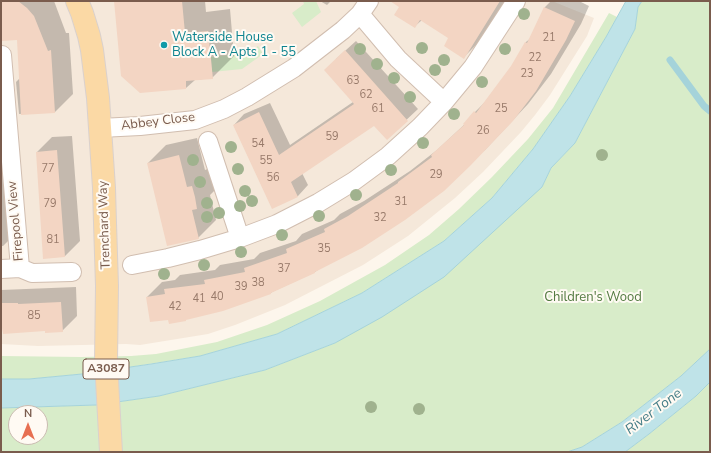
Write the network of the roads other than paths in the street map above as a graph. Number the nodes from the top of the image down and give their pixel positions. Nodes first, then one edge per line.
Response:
1 (77, 1) edge
2 (516, 1) edge
3 (365, 8) edge
4 (1, 55) edge
5 (444, 102) junction
6 (100, 128) junction
7 (208, 141) dead end
8 (240, 238) junction
9 (132, 265) dead end
10 (20, 268) junction
11 (1, 269) edge
12 (72, 272) dead end
13 (111, 452) edge

1 - 6 main road, Trenchard Way / A3087
2 - 5 street
3 - 5 street
3 - 6 street, Abbey Close
4 - 10 street, Firepool View
5 - 8 street
6 - 13 main road, Trenchard Way / A3087
7 - 8 street
8 - 9 street
10 - 11 street, Firepool View
10 - 12 street, Firepool View

